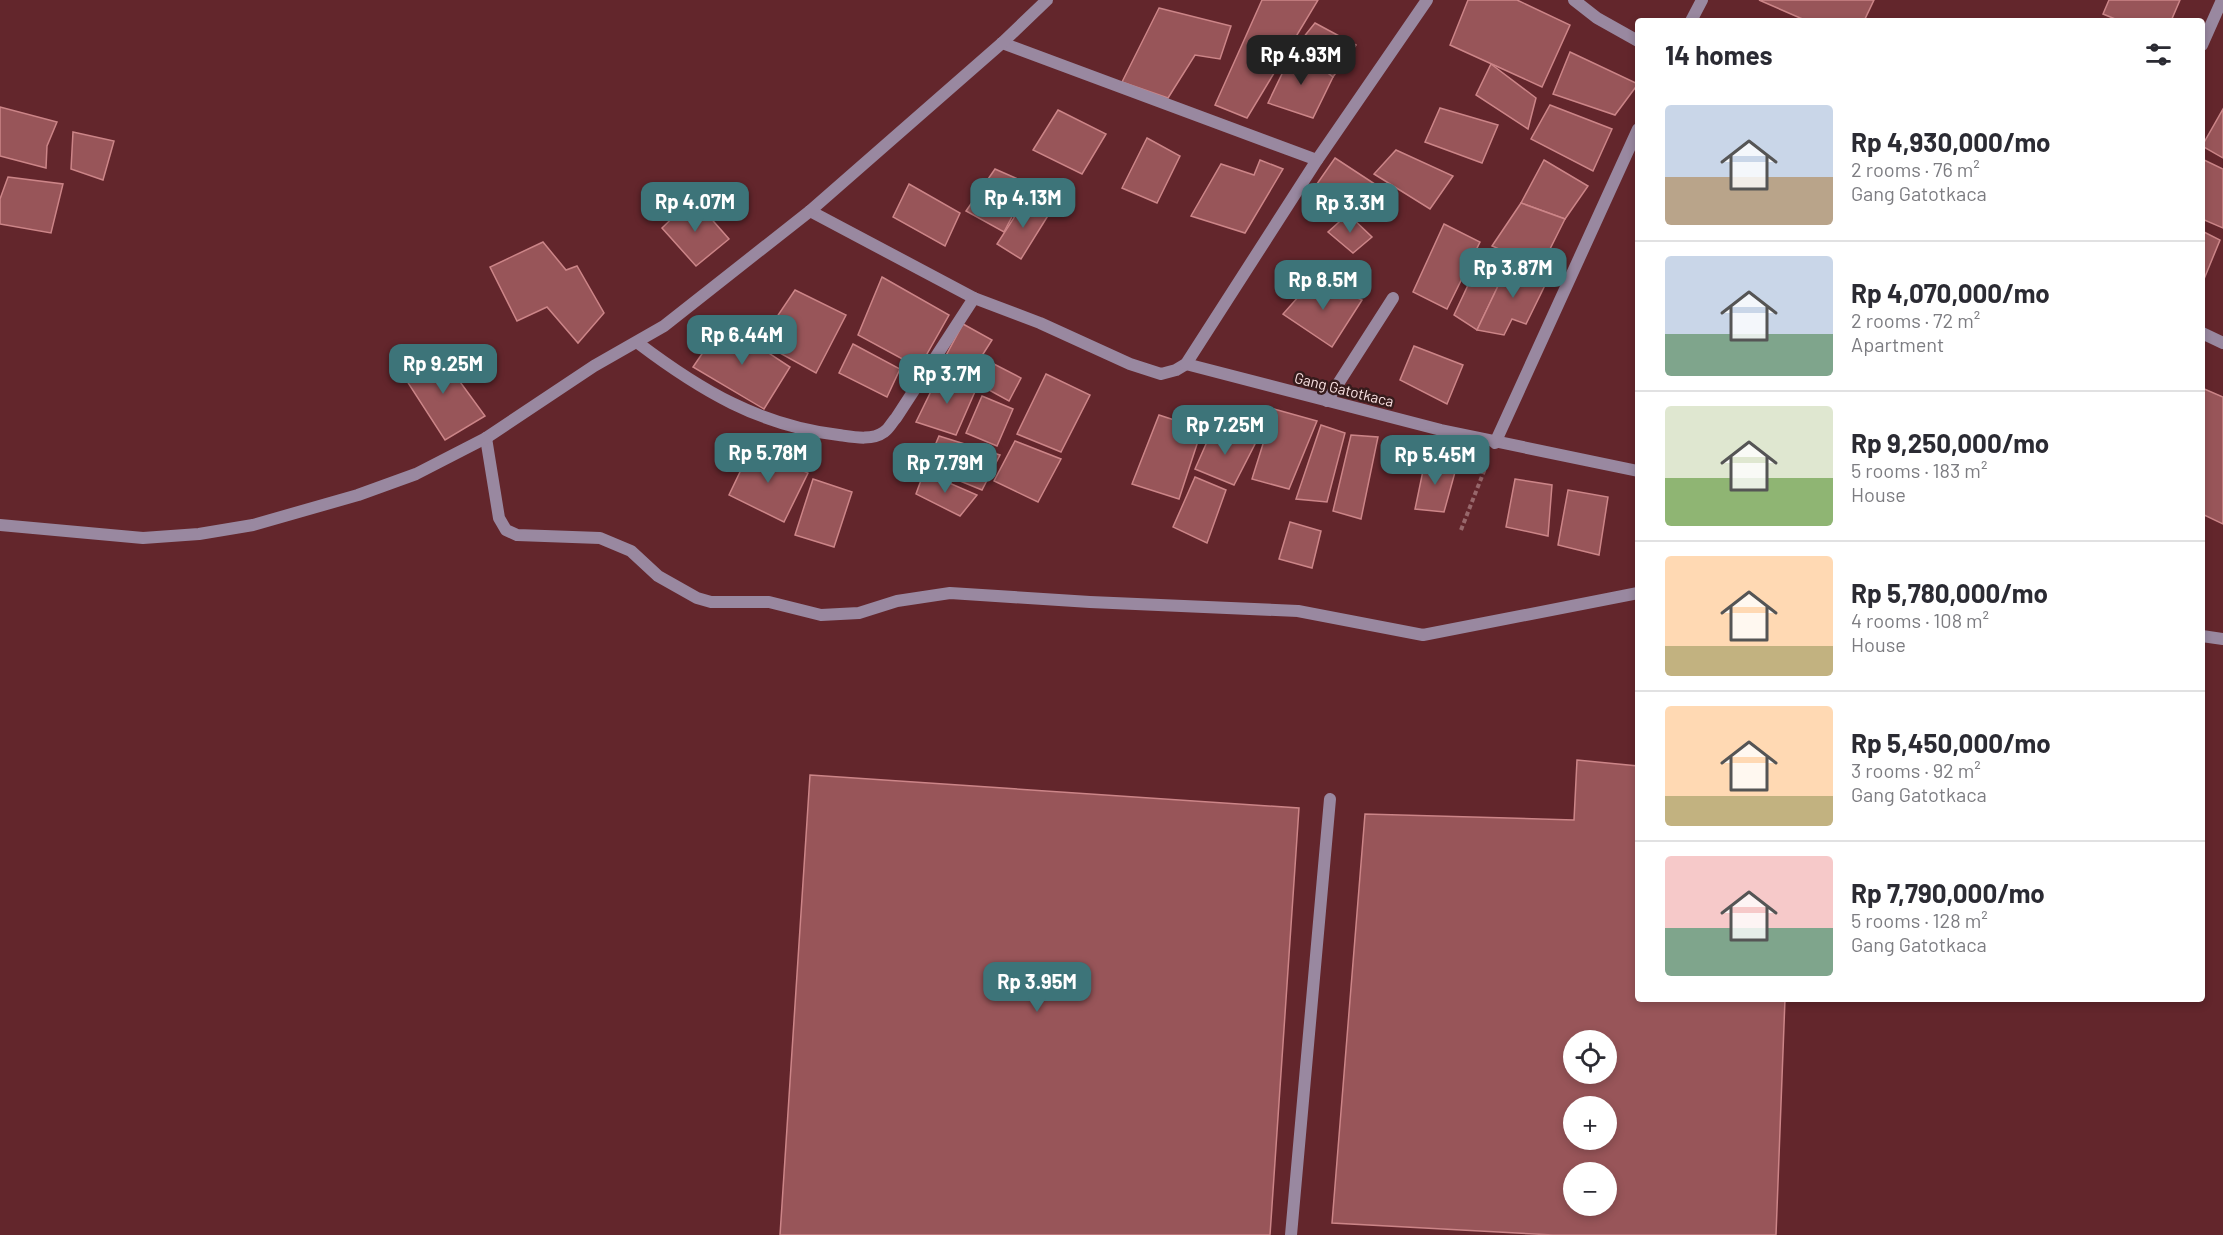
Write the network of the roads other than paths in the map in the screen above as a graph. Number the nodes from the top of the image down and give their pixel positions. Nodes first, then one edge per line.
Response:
1 (1047, 0) edge
2 (1427, 0) edge
3 (1574, 0) edge
4 (1702, 0) edge
5 (2223, 0) edge
6 (1693, 18) edge
7 (1635, 39) edge
8 (2205, 39) edge
9 (1002, 43) junction
10 (1635, 136) edge
11 (1317, 160) junction
12 (810, 211) junction
13 (974, 298) junction
14 (1392, 298) dead end
15 (2205, 334) edge
16 (638, 343) junction
17 (2223, 343) edge
18 (1186, 364) junction
19 (1327, 401) junction
20 (486, 438) junction
21 (1495, 443) junction
22 (1635, 470) edge
23 (0, 525) edge
24 (1635, 594) edge
25 (2205, 636) edge
26 (2223, 639) edge
27 (1330, 799) dead end
28 (1291, 1235) edge

1 - 9 street
2 - 11 street
3 - 7 street
4 - 6 street
5 - 8 street
9 - 11 street
9 - 12 street
10 - 21 street
11 - 18 street
12 - 13 street
12 - 16 street
13 - 16 street
13 - 18 street
14 - 19 street
15 - 17 street
16 - 20 street
18 - 19 street, Gang Gatotkaca
19 - 21 street, Gang Gatotkaca
20 - 23 street
20 - 24 street
21 - 22 street, Gang Gatotkaca
25 - 26 street
27 - 28 street

